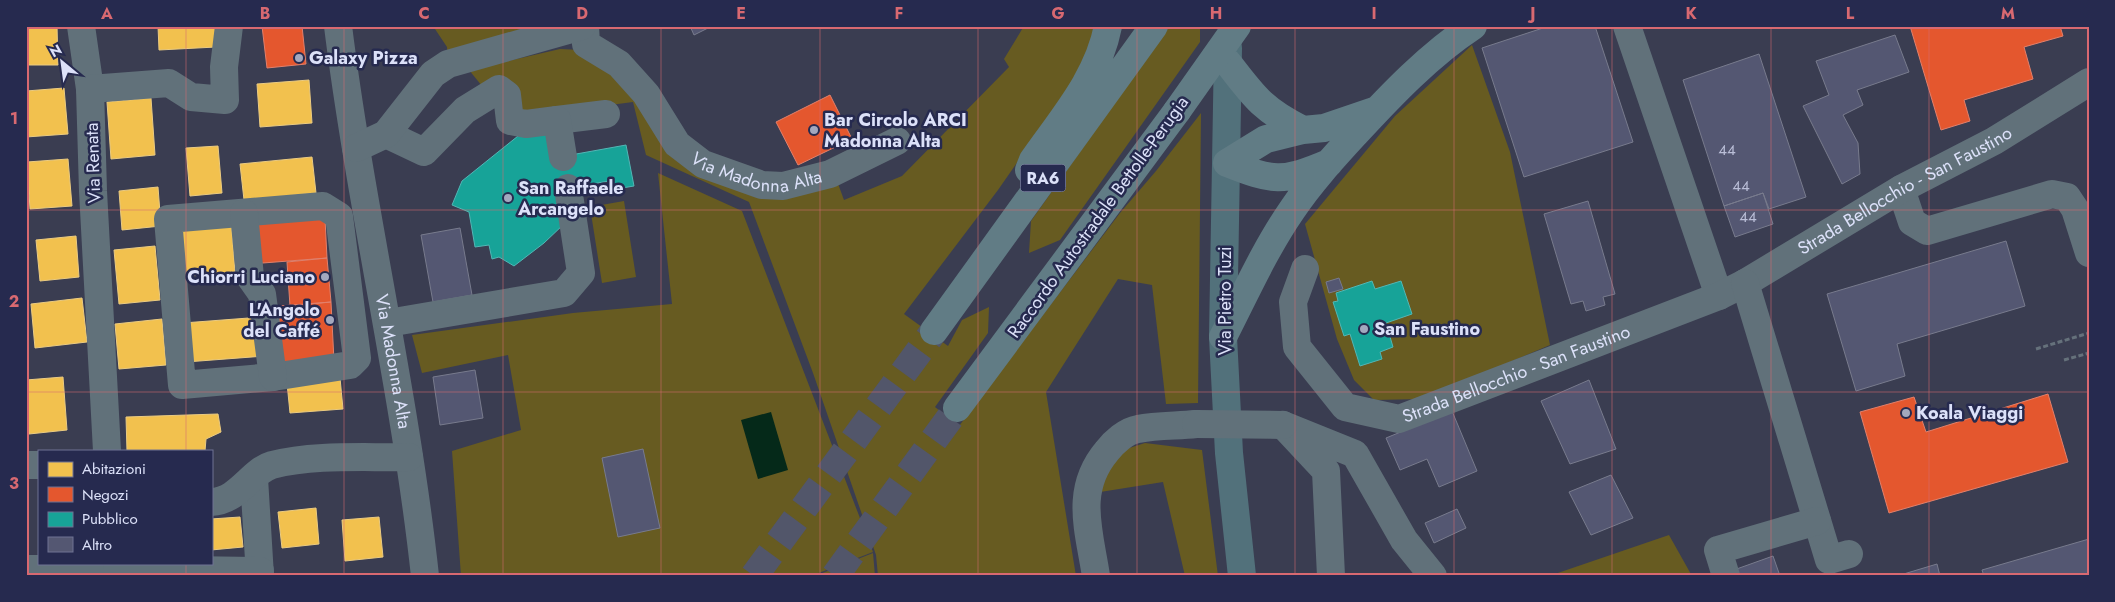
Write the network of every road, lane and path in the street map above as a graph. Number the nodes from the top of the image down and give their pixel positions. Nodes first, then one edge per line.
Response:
1 (81, 26) edge
2 (229, 26) edge
3 (338, 26) edge
4 (584, 26) edge
5 (1108, 26) edge
6 (1154, 26) edge
7 (1227, 26) edge
8 (1237, 26) edge
9 (1473, 26) edge
10 (1627, 26) edge
11 (1228, 63) junction
12 (2089, 82) edge
13 (90, 89) junction
14 (1377, 110) junction
15 (606, 114) dead end
16 (557, 120) junction
17 (1303, 130) junction
18 (386, 134) junction
19 (897, 141) dead end
20 (356, 148) junction
21 (563, 157) dead end
22 (1227, 162) junction
23 (1328, 163) junction
24 (568, 188) dead end
25 (1901, 189) junction
26 (244, 213) junction
27 (1003, 233) junction
28 (2089, 253) edge
29 (1305, 269) dead end
30 (1746, 283) junction
31 (382, 295) junction
32 (349, 296) junction
33 (1719, 296) junction
34 (388, 323) junction
35 (934, 331) tunnel mouth
36 (2089, 333) edge
37 (1223, 337) junction
38 (2036, 349) dead end
39 (2089, 353) edge
40 (2064, 360) dead end
41 (272, 377) junction
42 (958, 408) tunnel mouth
43 (1283, 425) junction
44 (107, 450) edge
45 (409, 457) junction
46 (254, 478) junction
47 (212, 502) edge
48 (1817, 521) junction
49 (1837, 563) edge
50 (26, 569) edge
51 (117, 569) edge
52 (260, 573) edge
53 (425, 576) edge
54 (1096, 576) edge
55 (1242, 576) edge
56 (1331, 576) edge
57 (1433, 576) edge
58 (1726, 576) edge

1 - 13 street, Via Renata
2 - 13 street
3 - 20 street, Via Madonna Alta
4 - 18 street, Via Madonna Alta
4 - 19 street, Via Madonna Alta
5 - 27 highway
6 - 27 highway, RA6
7 - 11 main road, Via Pietro Tuzi
8 - 42 highway, Raccordo Autostradale Bettolle-Perugia, bridge
9 - 14 highway
10 - 33 street
11 - 17 highway
11 - 22 main road, Via Pietro Tuzi
12 - 25 street, Strada Bellocchio - San Faustino
13 - 44 street, Via Renata
14 - 17 highway
14 - 23 highway
15 - 16 street
16 - 18 street
16 - 21 street
17 - 22 highway
18 - 20 street, Via Madonna Alta
20 - 31 street, Via Madonna Alta
22 - 23 highway
22 - 37 main road, Via Pietro Tuzi
23 - 37 highway
24 - 34 street
25 - 28 street
25 - 30 street, Strada Bellocchio - San Faustino
26 - 32 street
26 - 41 street
26 - 41 street
27 - 35 highway, RA6
29 - 33 street, Strada Bellocchio - San Faustino
30 - 33 street, Strada Bellocchio - San Faustino
30 - 48 street
31 - 32 street
31 - 34 street, Via Madonna Alta
32 - 41 street
34 - 45 street, Via Madonna Alta
36 - 38 path
37 - 55 main road, Via Pietro Tuzi
39 - 40 path
43 - 54 street, bridge
43 - 56 street
43 - 57 street
45 - 46 street
45 - 53 street, Via Madonna Alta
46 - 47 street
46 - 52 street
48 - 49 street
48 - 58 street
50 - 51 street
51 - 52 street

